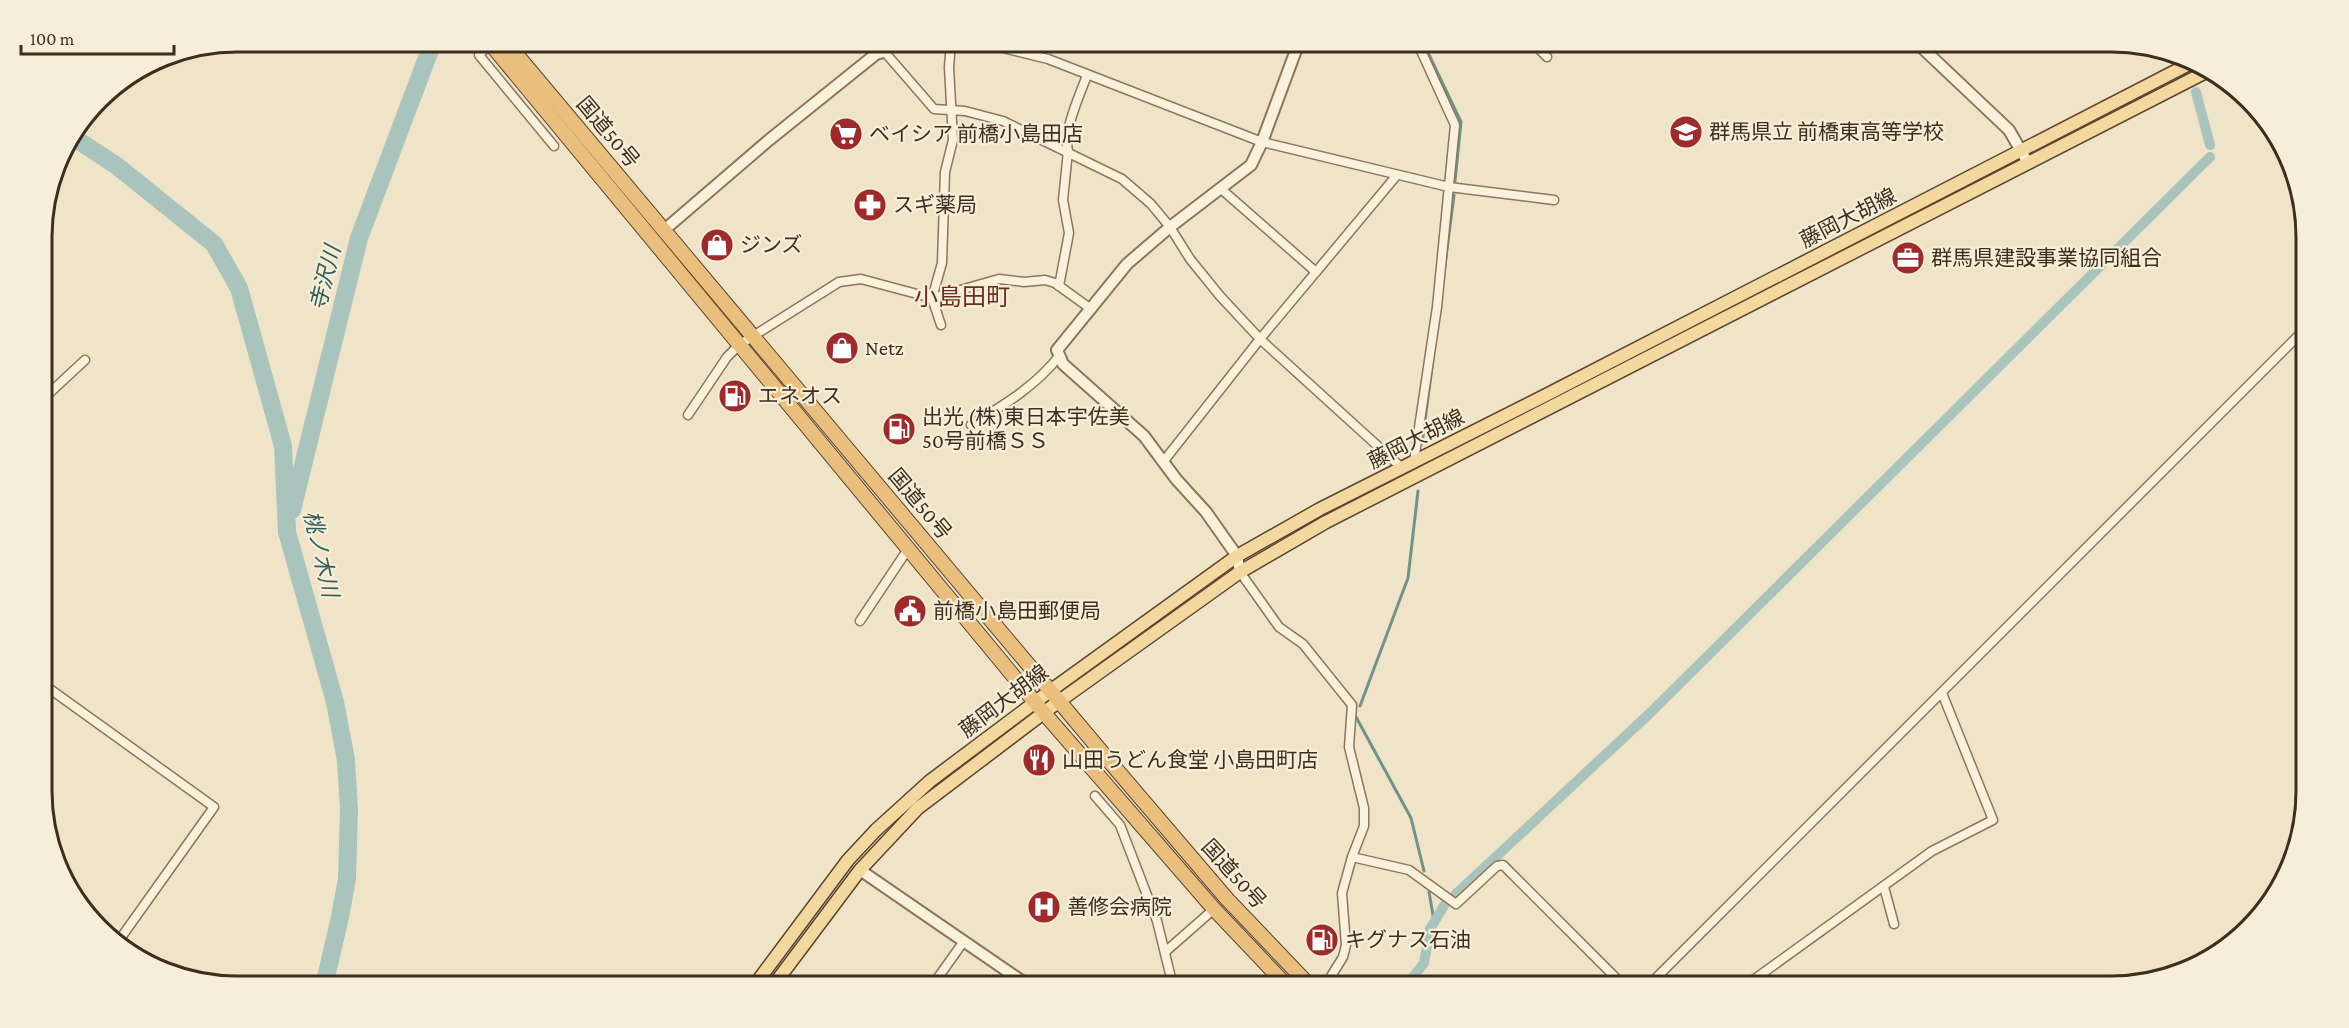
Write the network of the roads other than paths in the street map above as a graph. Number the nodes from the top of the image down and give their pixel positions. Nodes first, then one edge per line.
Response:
1 (481, 52) edge
2 (491, 52) edge
3 (514, 52) edge
4 (884, 52) joint
5 (950, 52) edge
6 (1022, 52) edge
7 (1295, 52) edge
8 (1422, 52) edge
9 (1542, 52) edge
10 (1927, 52) edge
11 (1547, 57) dead end
12 (2183, 67) edge
13 (1087, 75) junction
14 (2200, 75) edge
15 (952, 111) junction
16 (1262, 142) junction
17 (554, 146) dead end
18 (2022, 150) junction
19 (1068, 151) junction
20 (2028, 163) junction
21 (1397, 175) junction
22 (1449, 187) junction
23 (1220, 188) junction
24 (1554, 200) dead end
25 (1170, 227) junction
26 (663, 231) junction
27 (1316, 272) junction
28 (1059, 286) junction
29 (932, 298) junction
30 (1091, 309) junction
31 (941, 325) dead end
32 (752, 335) junction
33 (2296, 338) edge
34 (1260, 339) junction
35 (739, 345) junction
36 (1060, 356) junction
37 (85, 360) dead end
38 (53, 390) edge
39 (688, 415) dead end
40 (970, 425) dead end
41 (1163, 462) junction
42 (1414, 462) junction
43 (1402, 468) junction
44 (908, 549) junction
45 (1237, 556) junction
46 (1240, 572) junction
47 (860, 621) dead end
48 (52, 690) edge
49 (1942, 693) junction
50 (1054, 696) junction
51 (1035, 702) junction
52 (1044, 713) junction
53 (1095, 796) dead end
54 (1352, 857) junction
55 (860, 870) junction
56 (1884, 887) junction
57 (1214, 909) junction
58 (1894, 924) dead end
59 (123, 935) edge
60 (964, 941) junction
61 (1165, 952) junction
62 (1277, 975) edge
63 (1300, 975) edge
64 (1331, 975) edge
65 (1613, 975) edge
66 (1659, 975) edge
67 (1760, 975) edge
68 (762, 976) edge
69 (781, 976) edge
70 (939, 976) edge
71 (1014, 976) edge
72 (1171, 976) edge

1 - 17 street
2 - 35 highway, 国道50号
3 - 26 highway, 国道50号
4 - 15 street
4 - 26 street
5 - 15 street
6 - 13 street
7 - 16 street
8 - 22 street
9 - 11 street
10 - 18 street
12 - 18 main road, 藤岡大胡線
13 - 16 street
13 - 19 street
14 - 20 main road, 藤岡大胡線
15 - 19 street
15 - 29 street
16 - 21 street
16 - 23 street
18 - 20 street
18 - 42 main road, 藤岡大胡線
19 - 25 street
19 - 28 street
20 - 46 main road, 藤岡大胡線
21 - 22 street
21 - 27 street
22 - 24 street
22 - 42 street
23 - 25 street
23 - 27 street
25 - 30 street
25 - 34 street
26 - 32 highway, 国道50号
27 - 34 street
28 - 29 street
28 - 30 street
29 - 31 street
29 - 32 street
30 - 36 street
32 - 35 street
32 - 50 highway, 国道50号
33 - 49 street
34 - 41 street
34 - 43 street
35 - 39 street
35 - 44 highway, 国道50号
36 - 40 street
36 - 41 street
37 - 38 street
41 - 45 street
42 - 43 main road, 藤岡大胡線
43 - 45 main road, 藤岡大胡線
44 - 47 street
44 - 51 highway, 国道50号
45 - 46 street
45 - 50 main road, 藤岡大胡線
46 - 50 main road, 藤岡大胡線
46 - 54 street
48 - 59 street
49 - 56 street
49 - 66 street
50 - 51 main road, 藤岡大胡線
50 - 52 main road, 藤岡大胡線
50 - 63 highway, 国道50号
51 - 52 highway, 国道50号
51 - 68 main road, 藤岡大胡線
52 - 55 main road, 藤岡大胡線
52 - 57 highway, 国道50号
53 - 61 street
54 - 64 street
54 - 65 street
55 - 60 street
55 - 69 main road, 藤岡大胡線
56 - 58 street
56 - 67 street
57 - 61 street
57 - 62 highway, 国道50号
60 - 70 street
60 - 71 street
61 - 72 street

